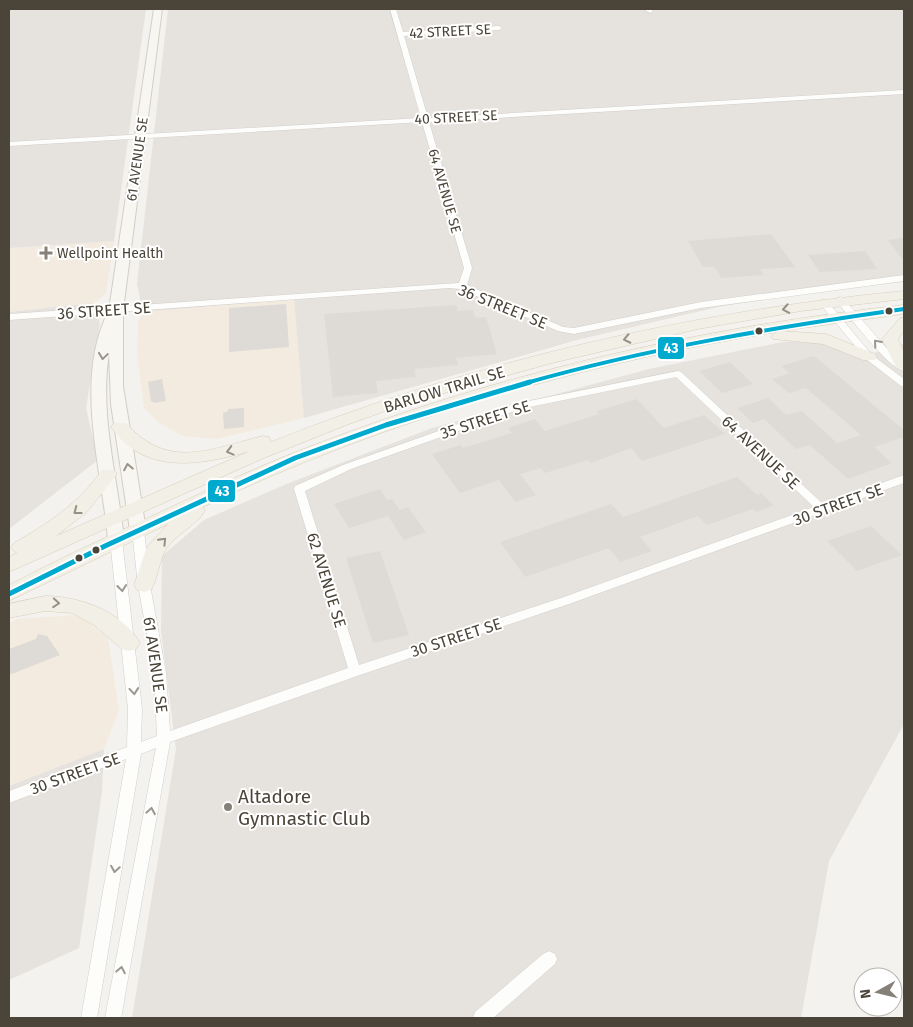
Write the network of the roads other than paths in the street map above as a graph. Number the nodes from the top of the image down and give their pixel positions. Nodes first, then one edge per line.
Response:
1 (158, 9) edge
2 (393, 9) edge
3 (499, 28) dead end
4 (400, 34) junction
5 (903, 92) edge
6 (425, 119) junction
7 (141, 137) junction
8 (9, 144) edge
9 (904, 278) edge
10 (462, 286) junction
11 (904, 295) edge
12 (904, 300) edge
13 (904, 309) edge
14 (116, 310) junction
15 (844, 310) junction
16 (9, 317) edge
17 (904, 322) edge
18 (678, 346) junction
19 (869, 357) junction
20 (904, 367) edge
21 (678, 374) joint
22 (904, 384) edge
23 (344, 420) junction
24 (120, 427) junction
25 (108, 474) junction
26 (904, 479) edge
27 (234, 485) junction
28 (299, 489) joint
29 (822, 509) junction
30 (137, 519) junction
31 (115, 527) junction
32 (9, 556) edge
33 (9, 566) edge
34 (9, 584) edge
35 (144, 585) junction
36 (9, 594) edge
37 (9, 610) edge
38 (129, 643) junction
39 (355, 671) junction
40 (164, 739) junction
41 (134, 752) junction
42 (9, 797) edge
43 (549, 959) dead end
44 (89, 1018) edge
45 (112, 1018) edge
46 (481, 1018) edge

1 - 7 street, 61 AVENUE SE
2 - 4 street, 64 AVENUE SE
3 - 4 street, 42 STREET SE
4 - 6 street, 64 AVENUE SE
5 - 6 street, 40 STREET SE
6 - 7 street, 40 STREET SE
6 - 10 street, 64 AVENUE SE
7 - 8 street, 40 STREET SE
7 - 14 street, 61 AVENUE SE
9 - 10 street, 36 STREET SE
10 - 14 street, 36 STREET SE
11 - 15 main road, BARLOW TRAIL SE
12 - 15 main road
13 - 15 main road, BARLOW TRAIL SE
14 - 16 street, 36 STREET SE
14 - 24 street, 61 AVENUE SE
14 -> 25 street, 61 AVENUE SE
15 - 18 main road, BARLOW TRAIL SE
15 - 19 street
20 -> 15 street
15 -> 23 main road, BARLOW TRAIL SE
17 - 20 main road
18 - 19 main road
18 - 27 main road, BARLOW TRAIL SE
19 - 22 street
21 - 28 street, 35 STREET SE
21 - 29 street, 64 AVENUE SE
23 -> 24 main road
23 - 30 main road, BARLOW TRAIL SE
30 -> 24 street, 61 AVENUE SE
25 - 31 street, 61 AVENUE SE
25 -> 32 main road
26 - 29 street, 30 STREET SE
27 - 30 main road, BARLOW TRAIL SE
35 -> 27 main road
28 - 39 street, 62 AVENUE SE
29 - 39 street, 30 STREET SE
30 - 31 main road, BARLOW TRAIL SE
30 - 35 street, 61 AVENUE SE
31 - 33 main road, BARLOW TRAIL SE
31 - 34 main road
31 - 36 main road, BARLOW TRAIL SE
31 -> 38 street, 61 AVENUE SE
35 - 40 street, 61 AVENUE SE
37 -> 38 main road
38 -> 41 street, 61 AVENUE SE
39 - 40 street, 30 STREET SE
40 - 41 street, 30 STREET SE
45 -> 40 street, 61 AVENUE SE
41 - 42 street, 30 STREET SE
41 -> 44 street, 61 AVENUE SE
43 - 46 street

